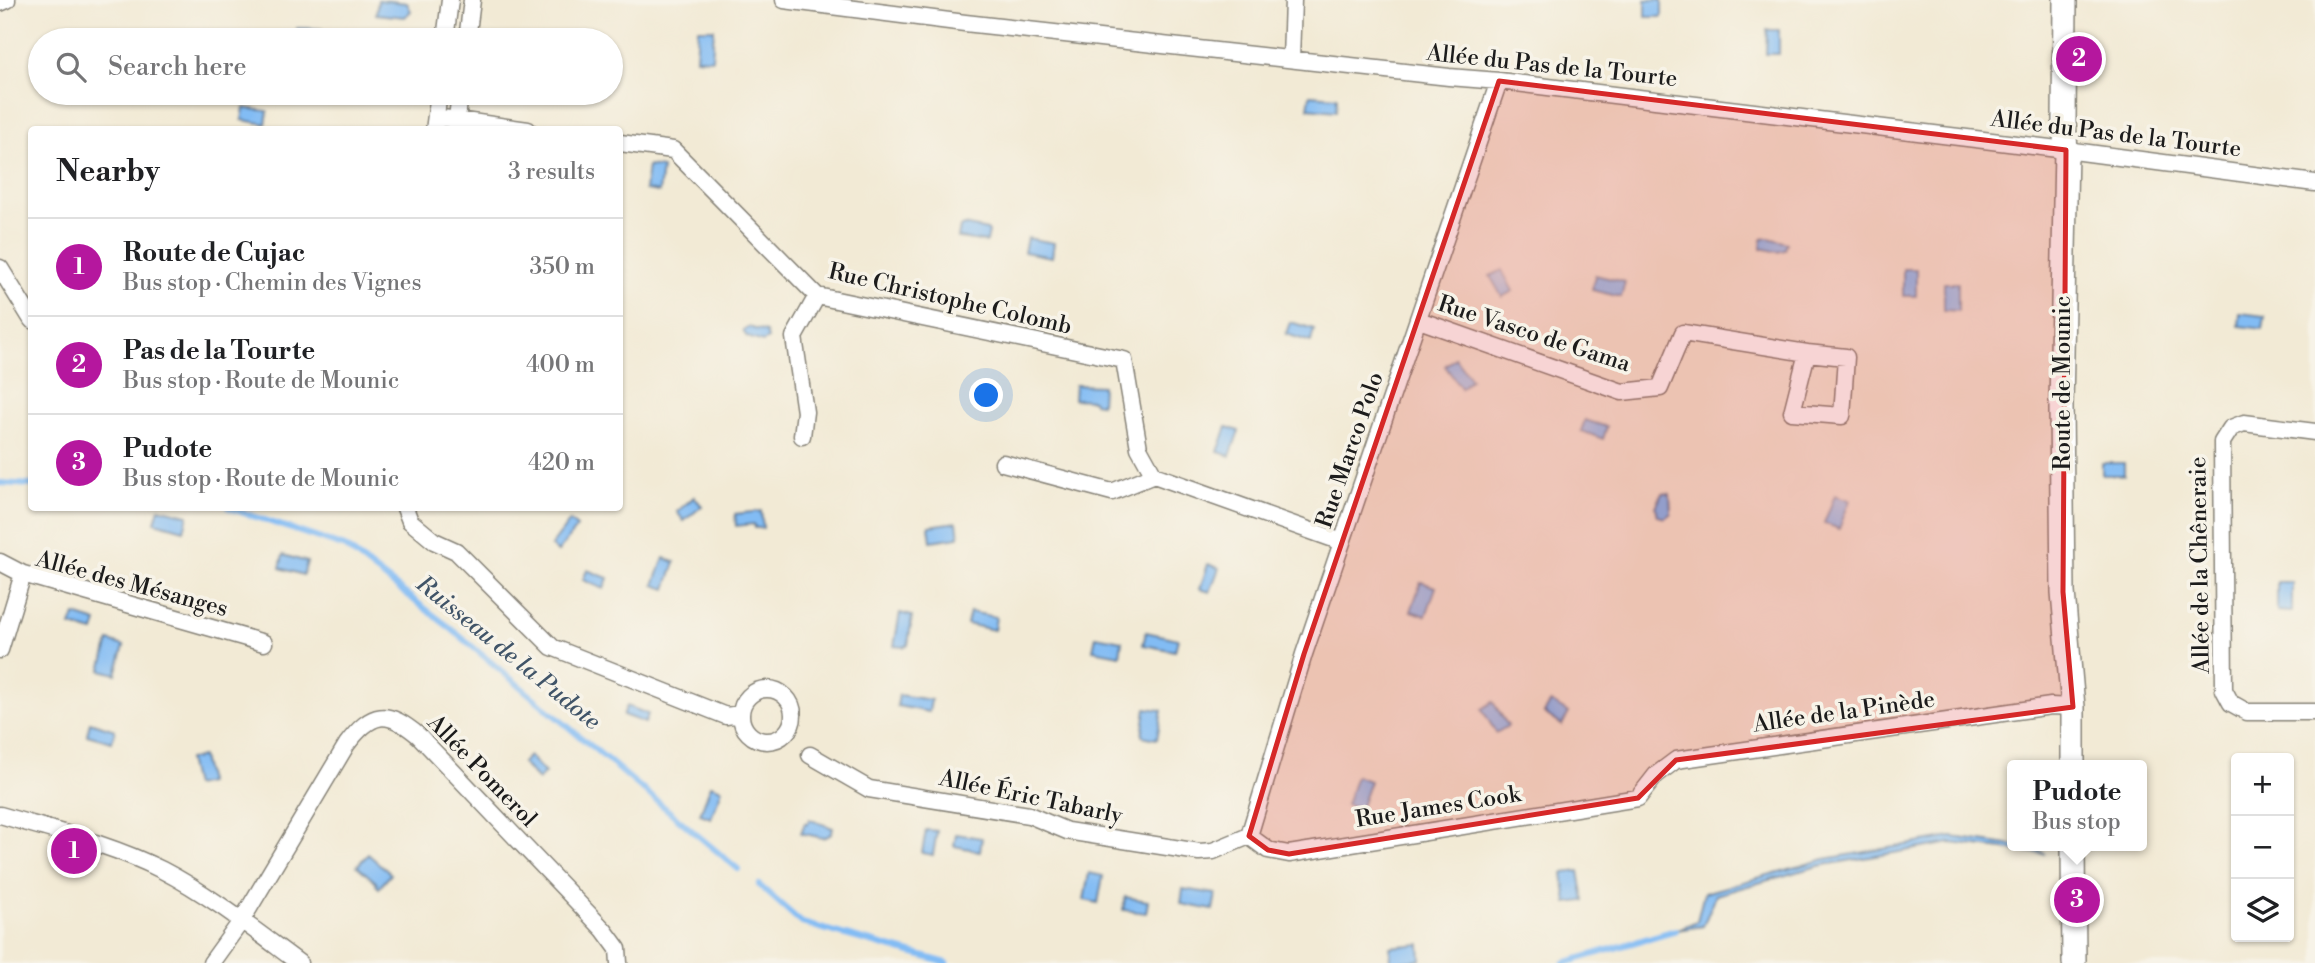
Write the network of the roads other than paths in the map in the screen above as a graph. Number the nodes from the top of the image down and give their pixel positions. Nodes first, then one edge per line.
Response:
1 (6, 0) edge
2 (450, 0) edge
3 (472, 0) edge
4 (784, 0) edge
5 (1293, 0) edge
6 (2065, 0) edge
7 (0, 3) edge
8 (446, 28) edge
9 (468, 28) edge
10 (1291, 60) junction
11 (1499, 81) junction
12 (437, 105) edge
13 (458, 105) edge
14 (435, 123) edge
15 (456, 125) edge
16 (623, 142) edge
17 (2066, 150) junction
18 (2315, 183) edge
19 (0, 268) edge
20 (817, 296) junction
21 (28, 314) edge
22 (1419, 320) junction
23 (1807, 352) junction
24 (2315, 432) edge
25 (802, 436) dead end
26 (1003, 463) dead end
27 (1154, 475) junction
28 (406, 511) edge
29 (1342, 542) junction
30 (0, 562) edge
31 (23, 573) junction
32 (264, 643) dead end
33 (0, 650) edge
34 (2073, 707) junction
35 (2315, 712) edge
36 (740, 714) dead end
37 (810, 755) dead end
38 (2073, 760) edge
39 (1638, 798) joint
40 (0, 816) edge
41 (1249, 836) junction
42 (2073, 851) edge
43 (242, 920) junction
44 (211, 963) edge
45 (299, 963) edge
46 (619, 963) edge
47 (2074, 963) edge

1 - 7 street
2 - 8 street
3 - 9 street
4 - 10 street, Allée du Pas de la Tourte
5 - 10 street
6 - 17 main road, Route de Mounic
10 - 11 street, Allée du Pas de la Tourte
11 - 17 street, Allée du Pas de la Tourte
11 - 22 street, Rue Marco Polo
12 - 14 street
13 - 15 street
14 - 15 street
16 - 20 street, Rue Christophe Colomb
17 - 18 street, Allée du Pas de la Tourte
17 - 34 main road, Route de Mounic
19 - 21 street
20 - 25 street
20 - 27 street, Rue Christophe Colomb
22 - 23 street, Rue Vasco de Gama
22 - 29 street, Rue Marco Polo
23 - 23 street, Rue Vasco de Gama
24 - 35 street, Allée de la Chêneraie
26 - 27 street
27 - 29 street
28 - 36 street
29 - 41 street, Rue Marco Polo
30 - 31 street
31 - 32 street, Allée des Mésanges
31 - 33 street, Allée des Mésanges
34 - 38 main road, Route de Mounic
34 - 39 street, Allée de la Pinède
37 - 41 street, Allée Éric Tabarly
39 - 41 street, Rue James Cook
40 - 43 street
42 - 47 main road
43 - 44 street, Allée Pomerol
43 - 45 street
43 - 46 street, Allée Pomerol

